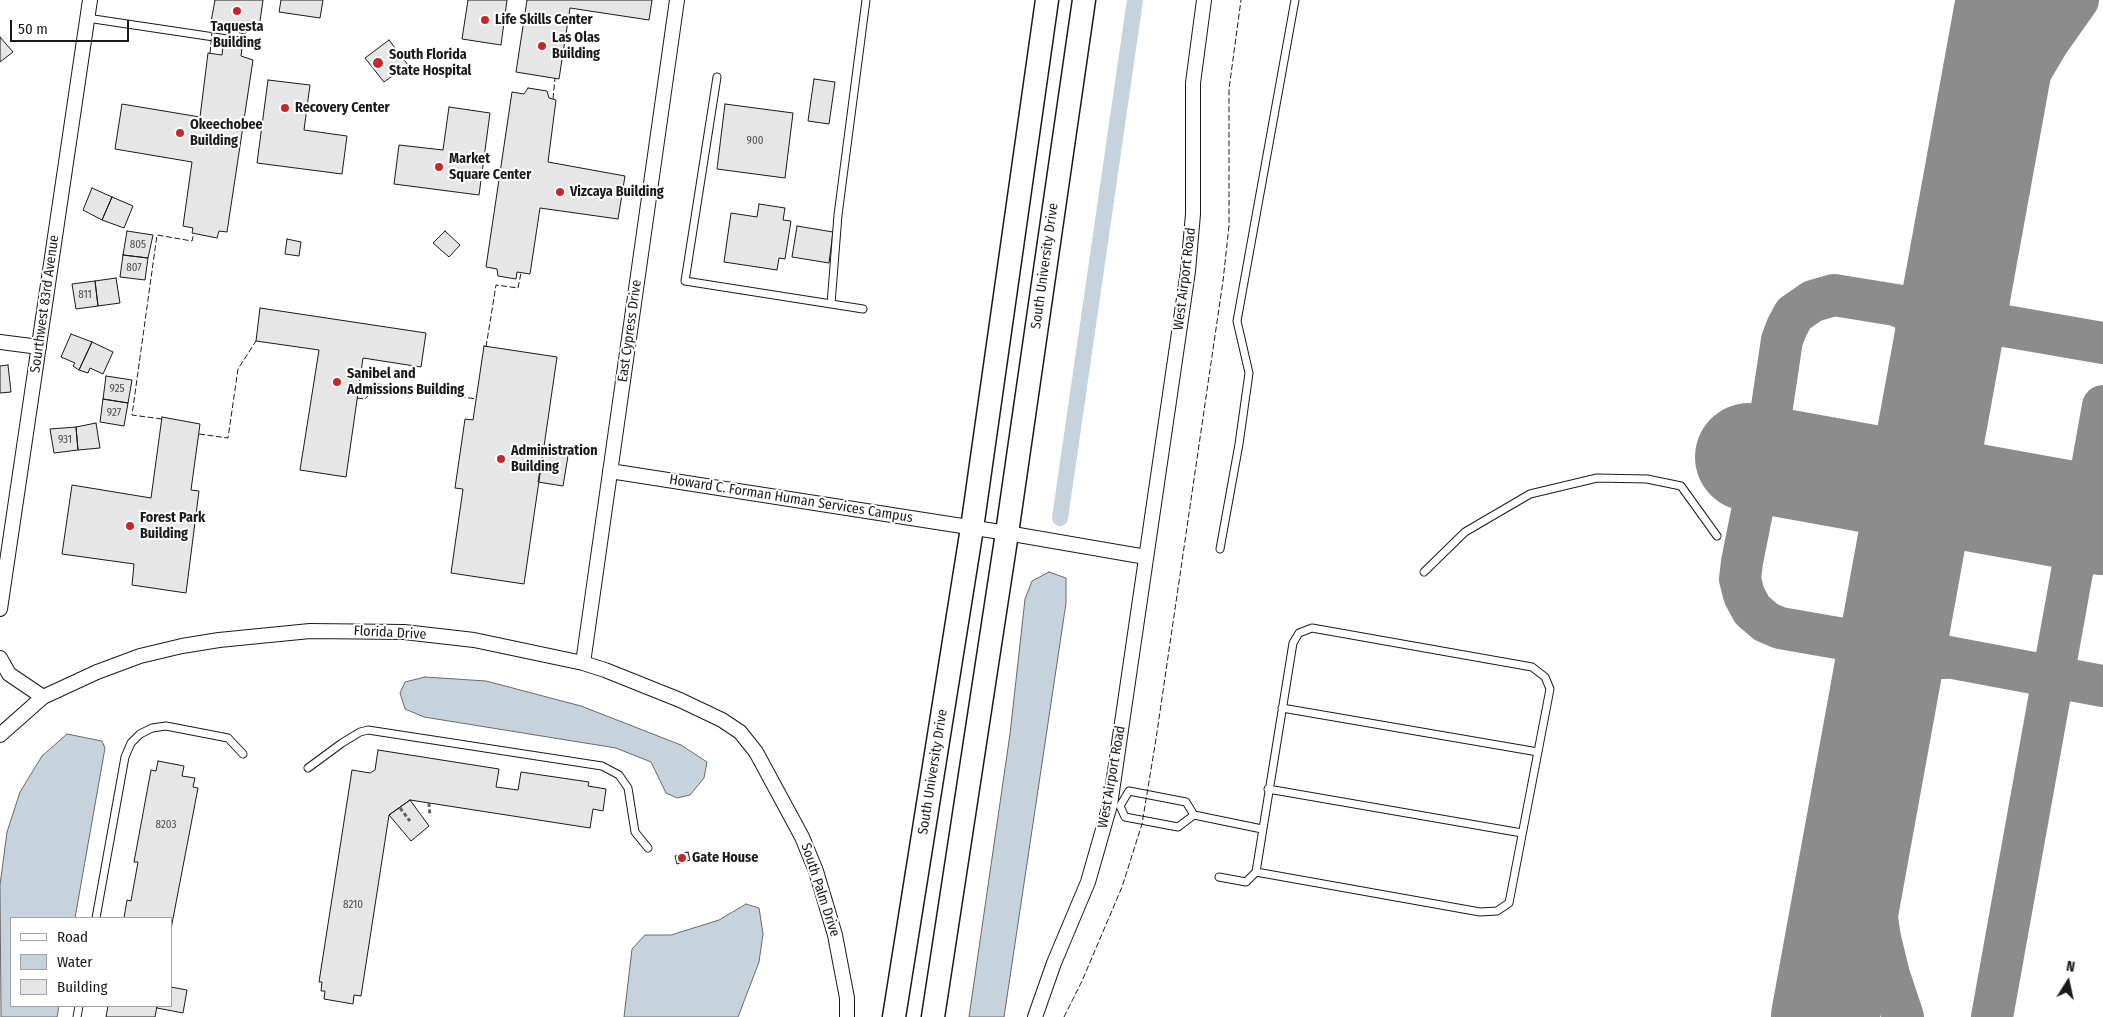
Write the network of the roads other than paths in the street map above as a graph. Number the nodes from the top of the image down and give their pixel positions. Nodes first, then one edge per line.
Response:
1 (90, 0) edge
2 (678, 0) edge
3 (866, 0) edge
4 (1047, 0) edge
5 (1084, 0) edge
6 (1204, 0) edge
7 (1294, 0) edge
8 (87, 18) junction
9 (254, 43) dead end
10 (717, 76) dead end
11 (831, 304) junction
12 (863, 309) dead end
13 (0, 342) edge
14 (39, 347) junction
15 (610, 471) junction
16 (972, 528) junction
17 (1007, 533) junction
18 (1717, 536) dead end
19 (1220, 549) dead end
20 (1146, 557) junction
21 (1424, 572) dead end
22 (0, 608) edge
23 (0, 658) edge
24 (583, 663) junction
25 (43, 697) junction
26 (1282, 708) junction
27 (0, 735) edge
28 (1538, 752) junction
29 (243, 754) dead end
30 (308, 768) dead end
31 (767, 772) joint
32 (1268, 789) junction
33 (1115, 806) junction
34 (1194, 816) junction
35 (1262, 829) junction
36 (1522, 833) junction
37 (648, 848) dead end
38 (1256, 872) junction
39 (1219, 877) dead end
40 (96, 917) edge
41 (847, 1017) edge
42 (894, 1017) edge
43 (934, 1017) edge
44 (1035, 1017) edge

1 - 8 street, Sourthwest 83rd Avenue
2 - 15 street, East Cypress Drive
3 - 11 lane
4 - 16 main road, South University Drive
5 - 17 main road, South University Drive
6 - 20 street, West Airport Road
7 - 19 lane
8 - 9 lane
8 - 14 street, Sourthwest 83rd Avenue
10 - 11 lane
11 - 12 lane
13 - 14 street
14 - 22 street, Sourthwest 83rd Avenue
15 - 16 street, Howard C. Forman Human Services Campus
15 - 24 street, East Cypress Drive
16 - 17 street
16 - 42 main road, South University Drive
17 - 20 street
17 - 43 main road, South University Drive
18 - 21 lane
20 - 33 street, West Airport Road
23 - 25 street
24 - 25 street, Florida Drive
24 - 31 street, Florida Drive
25 - 27 street, Florida Drive
26 - 28 lane
26 - 28 lane
26 - 32 lane
28 - 36 lane
29 - 40 lane
30 - 37 lane
31 - 41 street, South Palm Drive
32 - 35 lane
32 - 36 lane
33 - 34 lane
33 - 34 lane
33 - 44 street, West Airport Road
34 - 35 lane
35 - 38 lane
36 - 38 lane
38 - 39 lane

